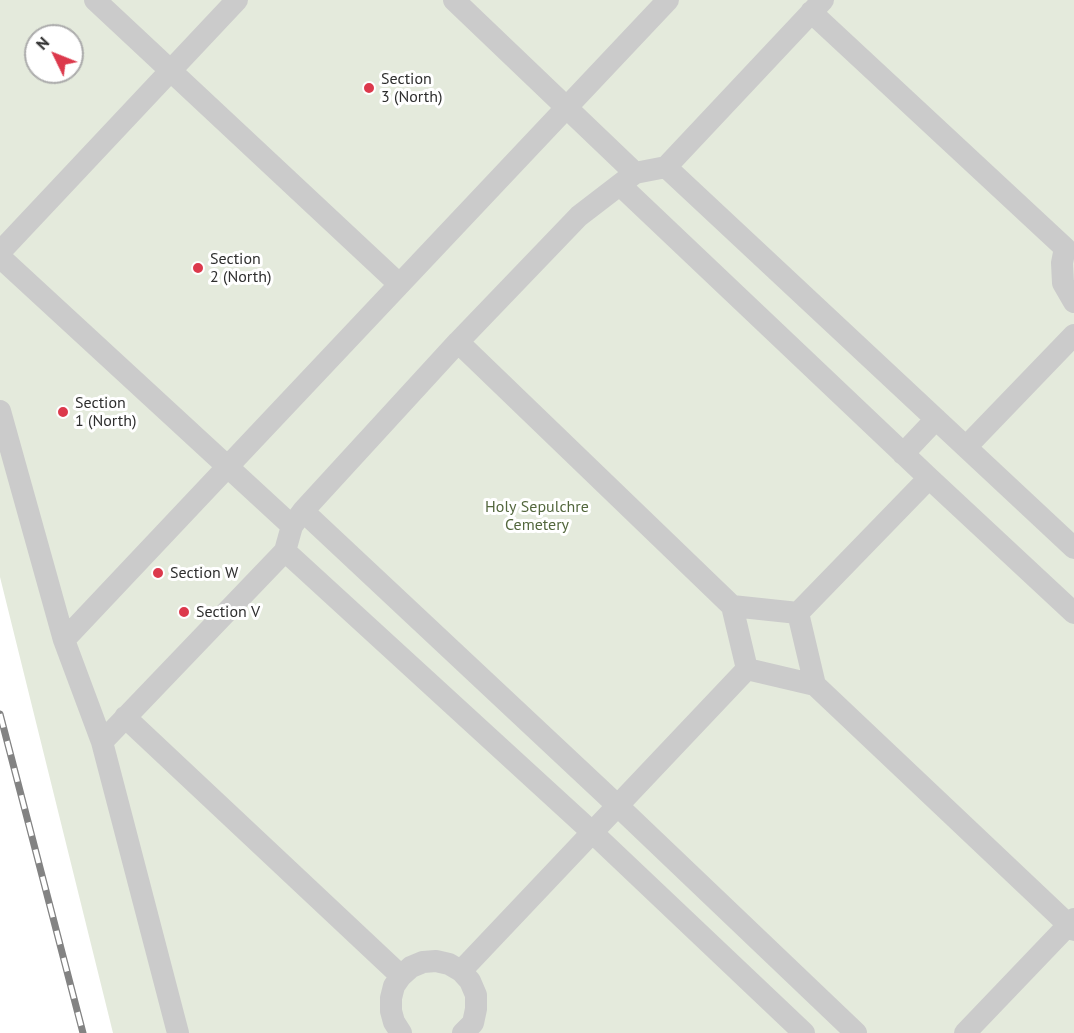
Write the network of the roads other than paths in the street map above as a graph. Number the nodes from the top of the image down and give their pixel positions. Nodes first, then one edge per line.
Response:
1 (95, 0) edge
2 (237, 0) edge
3 (454, 0) edge
4 (668, 0) edge
5 (817, 6) edge
6 (171, 70) junction
7 (566, 107) junction
8 (666, 167) junction
9 (628, 179) junction
10 (1070, 246) edge
11 (0, 252) edge
12 (0, 257) edge
13 (399, 284) junction
14 (1074, 302) edge
15 (1074, 335) edge
16 (458, 342) junction
17 (0, 411) edge
18 (936, 419) junction
19 (966, 447) junction
20 (903, 454) junction
21 (227, 465) junction
22 (929, 478) junction
23 (297, 518) junction
24 (1074, 548) edge
25 (285, 551) junction
26 (732, 606) junction
27 (798, 613) junction
28 (1074, 613) edge
29 (64, 640) junction
30 (747, 669) junction
31 (815, 685) junction
32 (125, 717) junction
33 (102, 742) junction
34 (618, 806) junction
35 (593, 833) junction
36 (1072, 924) edge
37 (461, 970) junction
38 (401, 976) junction
39 (178, 1033) edge
40 (401, 1033) edge
41 (463, 1033) edge
42 (804, 1033) edge
43 (856, 1033) edge
44 (965, 1033) edge

1 - 6 lane
2 - 6 lane
3 - 7 lane
4 - 7 lane
5 - 8 lane
5 - 10 lane
6 - 11 lane
6 - 13 lane
7 - 9 lane
7 - 13 lane
8 - 9 lane
8 - 18 lane
9 - 16 lane
9 - 20 lane
10 - 14 lane
12 - 21 lane
13 - 21 lane
15 - 19 lane
16 - 23 lane
16 - 26 lane
17 - 29 lane
18 - 19 lane
18 - 20 lane
19 - 24 lane
20 - 22 lane
21 - 23 lane
21 - 29 lane
22 - 27 lane
22 - 28 lane
23 - 25 lane
23 - 34 lane
25 - 32 lane
25 - 35 lane
26 - 27 lane
26 - 30 lane
27 - 31 lane
29 - 33 lane
30 - 31 lane
30 - 34 lane
31 - 36 lane
32 - 33 lane
32 - 38 lane
33 - 39 lane
34 - 35 lane
34 - 43 lane
35 - 37 lane
35 - 42 lane
36 - 44 lane
37 - 38 lane
37 - 41 lane
38 - 40 lane

